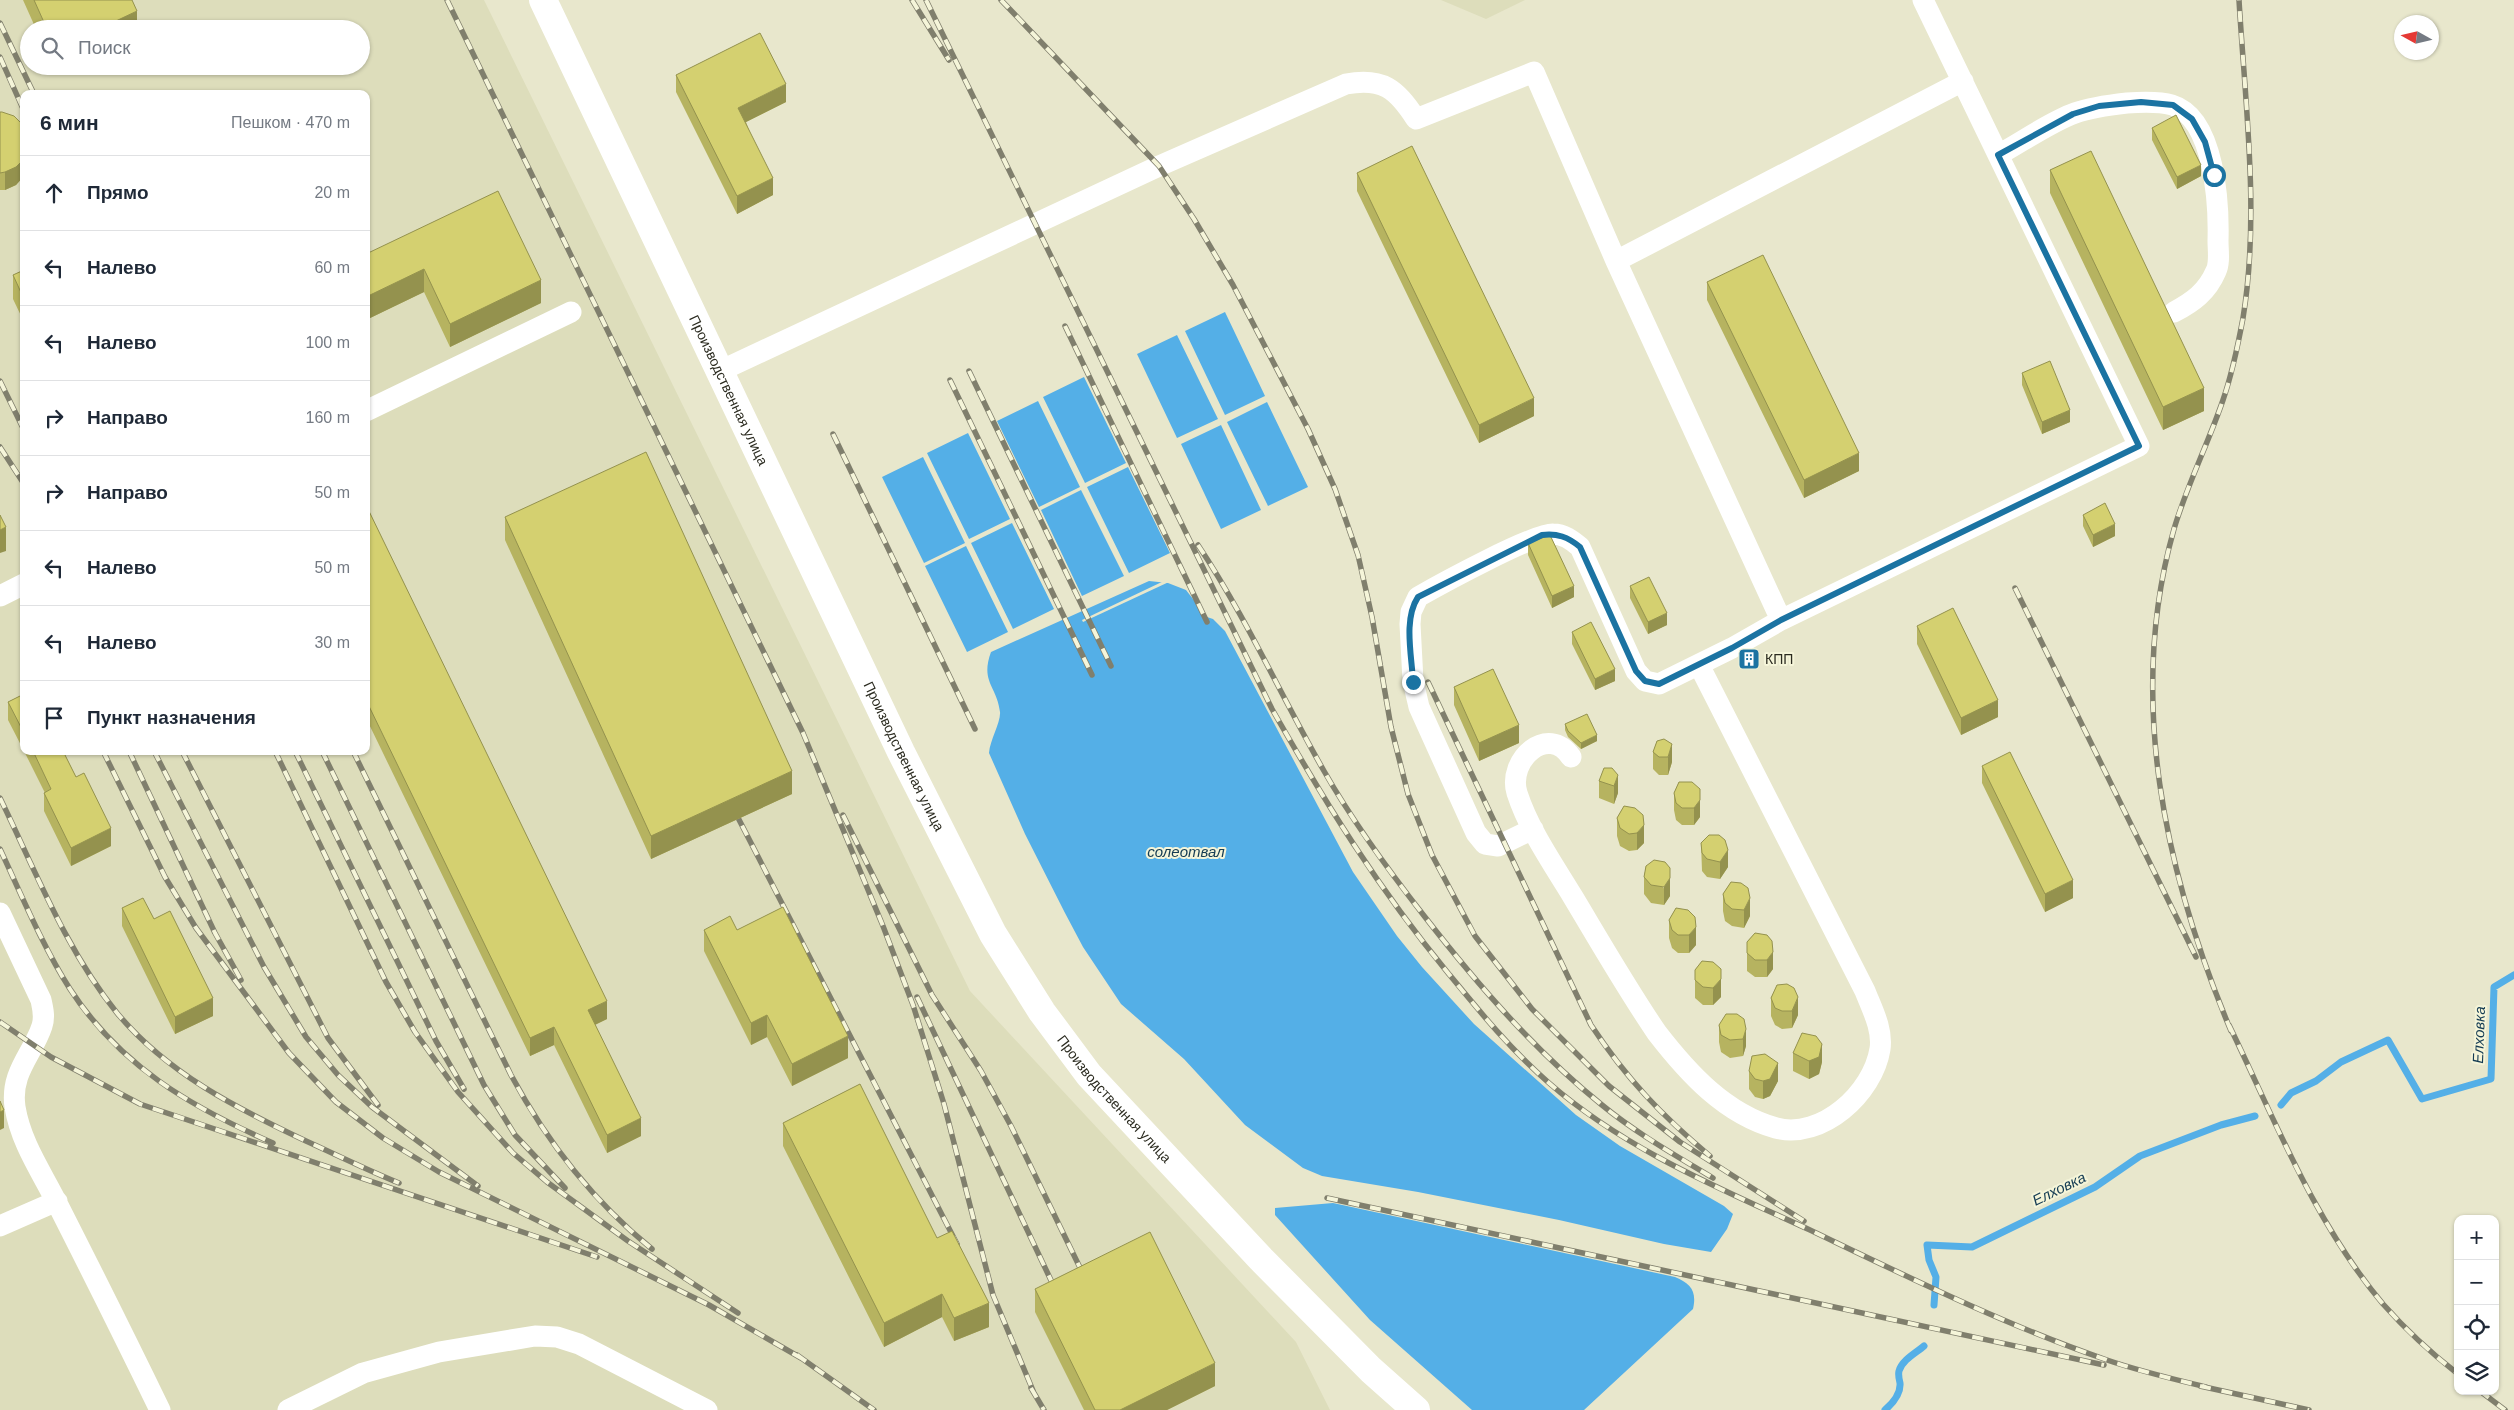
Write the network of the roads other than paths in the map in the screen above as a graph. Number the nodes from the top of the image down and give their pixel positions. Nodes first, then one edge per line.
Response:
1 (543, 0) edge
2 (1923, 0) edge
3 (1963, 82) junction
4 (1998, 155) junction
5 (1616, 261) junction
6 (571, 312) dead end
7 (2174, 312) dead end
8 (720, 370) junction
9 (370, 409) edge
10 (20, 586) edge
11 (0, 596) edge
12 (1781, 620) junction
13 (1699, 665) junction
14 (1571, 758) dead end
15 (1533, 829) junction
16 (0, 913) edge
17 (56, 1201) junction
18 (0, 1226) edge
19 (160, 1410) edge
20 (288, 1410) edge
21 (707, 1410) edge
22 (1416, 1410) edge

1 - 8 main road, Производственная улица
2 - 3 lane
3 - 4 lane
3 - 5 lane
4 - 7 lane
4 - 12 lane
5 - 8 lane
5 - 12 lane
6 - 9 lane
8 - 22 main road, Производственная улица
10 - 11 lane
12 - 13 lane
13 - 15 lane
13 - 15 lane
14 - 15 lane
16 - 17 lane
17 - 18 lane
17 - 19 lane
20 - 21 lane

